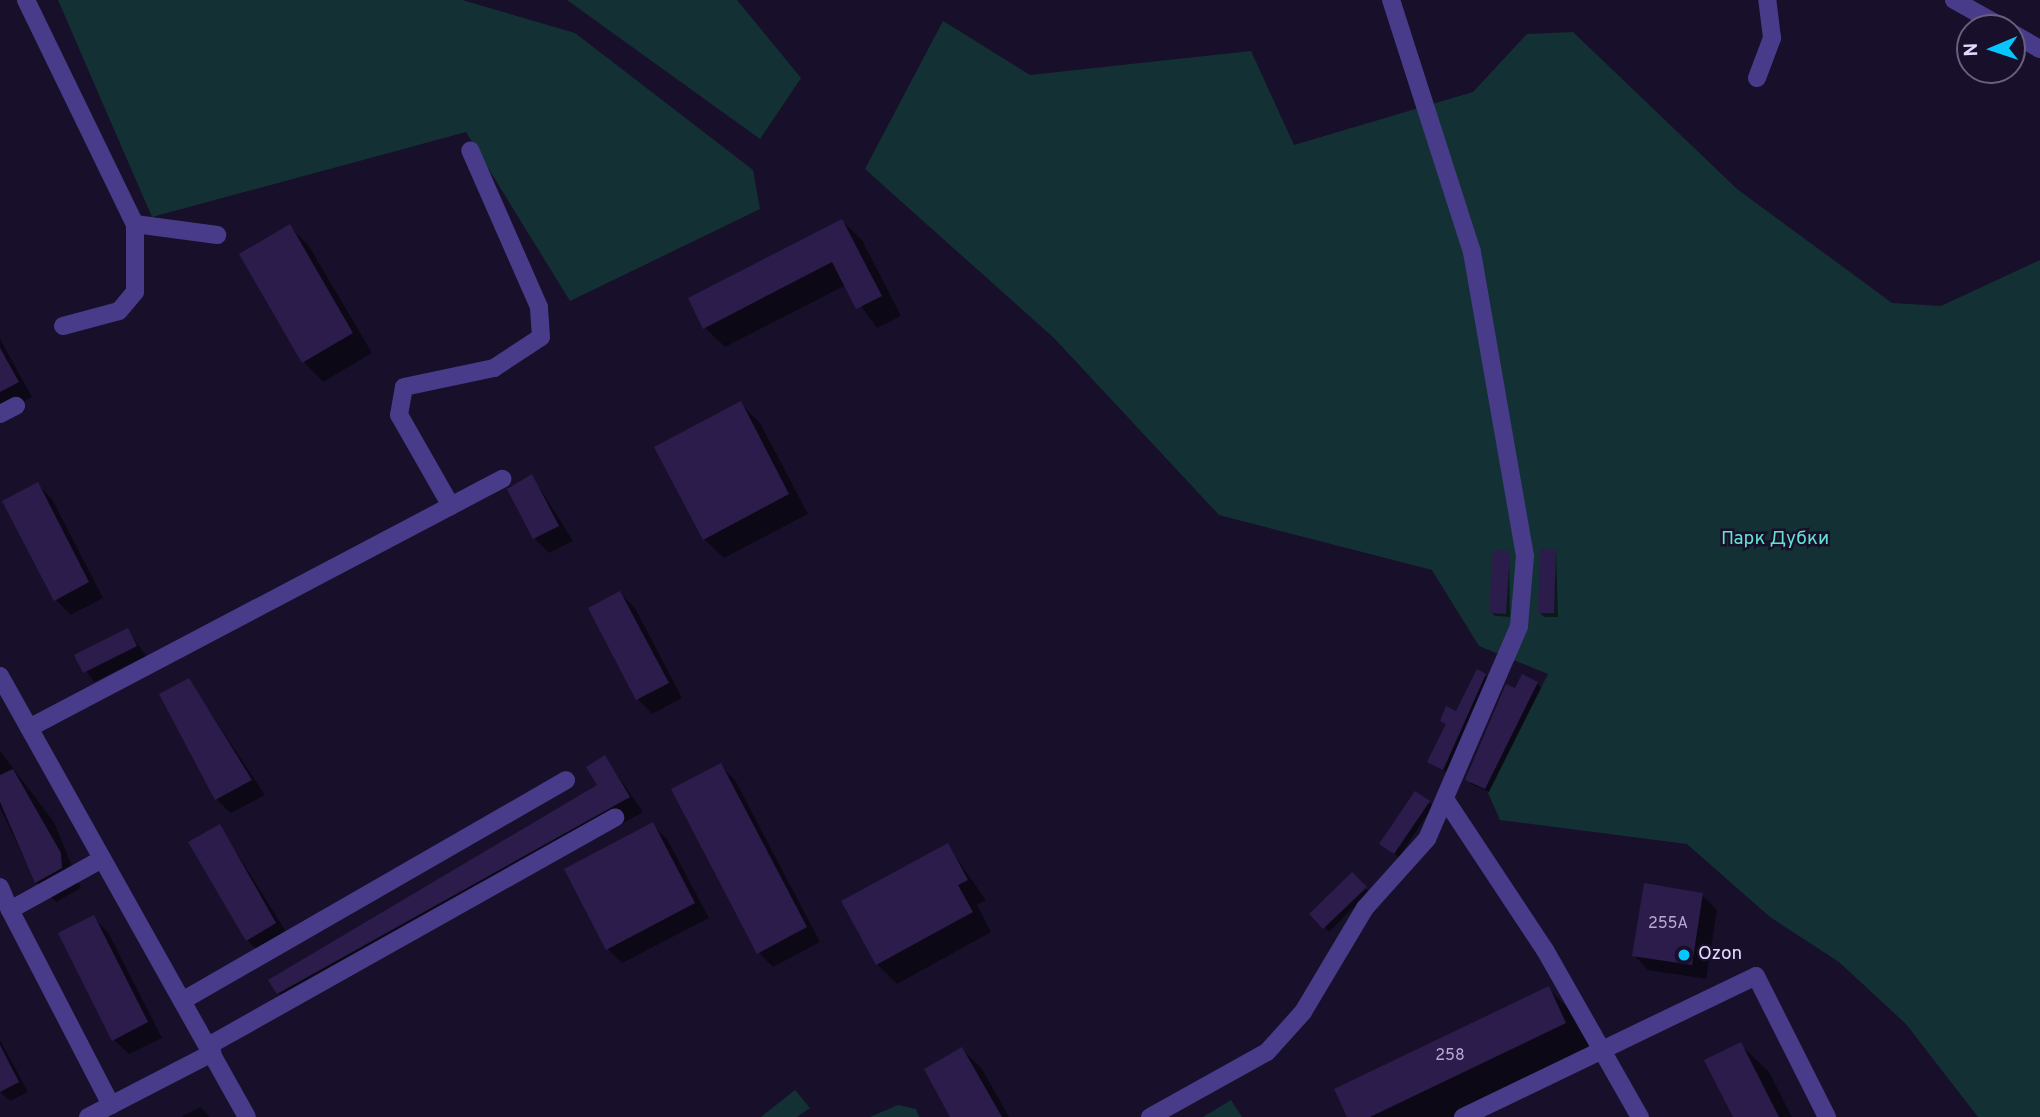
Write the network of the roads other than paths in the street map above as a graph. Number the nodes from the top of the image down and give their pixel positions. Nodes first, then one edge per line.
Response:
1 (26, 0) edge
2 (1391, 0) edge
3 (1767, 0) edge
4 (1961, 1) edge
5 (1982, 14) edge
6 (1757, 78) dead end
7 (470, 150) dead end
8 (135, 224) junction
9 (217, 235) dead end
10 (63, 326) dead end
11 (502, 479) dead end
12 (452, 506) junction
13 (0, 676) edge
14 (29, 728) junction
15 (566, 780) dead end
16 (1445, 799) junction
17 (615, 818) dead end
18 (102, 859) junction
19 (0, 887) edge
20 (10, 910) junction
21 (182, 1001) junction
22 (210, 1049) junction
23 (1602, 1050) junction
24 (111, 1105) junction
25 (88, 1117) edge
26 (247, 1117) edge
27 (1150, 1117) edge
28 (1463, 1117) edge
29 (1640, 1117) edge
30 (1828, 1117) edge

1 - 8 street
2 - 16 street
3 - 6 street
4 - 5 street
7 - 12 street
8 - 9 street
8 - 10 street
11 - 12 street
12 - 14 street
13 - 14 street
14 - 18 street
15 - 21 street
16 - 23 street
16 - 27 street
17 - 22 street
18 - 20 street
18 - 21 street
19 - 20 street
20 - 24 street
21 - 22 street
22 - 24 street
22 - 26 street
23 - 28 street
23 - 29 street
23 - 30 street
24 - 25 street

